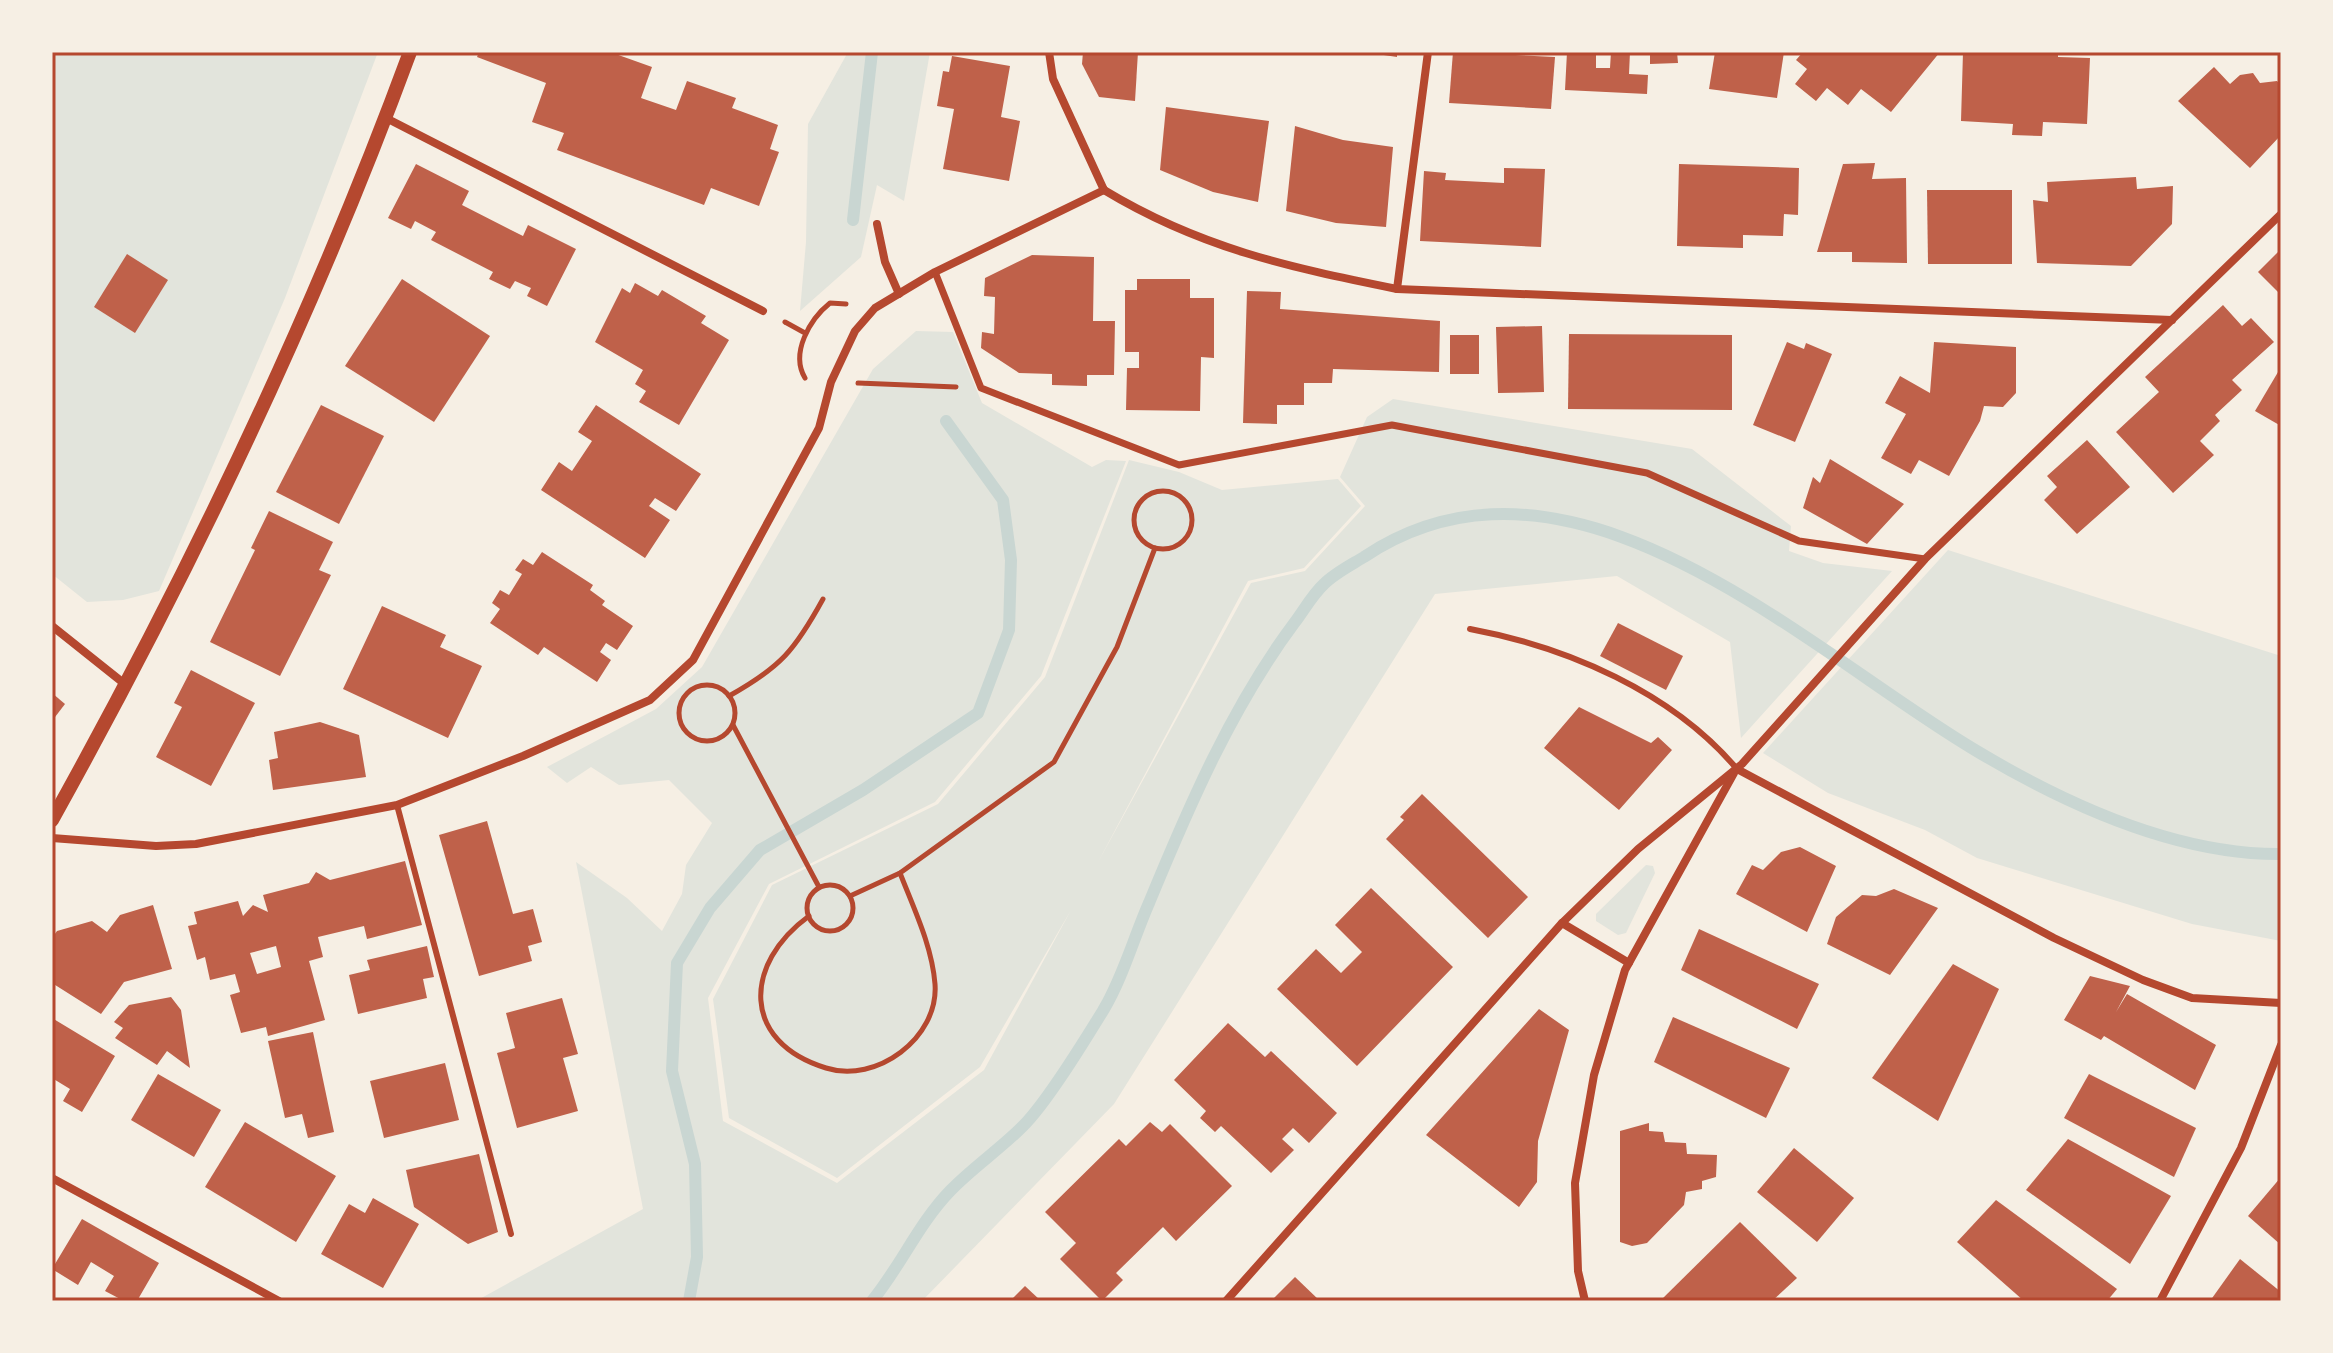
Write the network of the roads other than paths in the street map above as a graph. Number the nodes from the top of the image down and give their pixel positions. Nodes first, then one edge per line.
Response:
1 (410, 52) edge
2 (1049, 52) edge
3 (1428, 52) edge
4 (386, 118) junction
5 (1104, 190) junction
6 (2281, 214) edge
7 (877, 224) dead end
8 (935, 272) junction
9 (1397, 289) junction
10 (899, 294) junction
11 (763, 311) dead end
12 (2172, 320) junction
13 (1925, 559) junction
14 (52, 626) edge
15 (1470, 629) dead end
16 (127, 686) junction
17 (1739, 767) junction
18 (397, 805) junction
19 (52, 820) edge
20 (52, 838) edge
21 (1562, 923) junction
22 (1629, 963) junction
23 (2281, 1003) edge
24 (2281, 1045) edge
25 (52, 1178) edge
26 (511, 1234) dead end
27 (279, 1301) edge
28 (1226, 1301) edge
29 (1585, 1301) edge
30 (2160, 1301) edge

1 - 4 street
2 - 5 street
3 - 9 street
4 - 11 street
4 - 16 street
5 - 8 street
5 - 9 street
6 - 12 street
7 - 10 street
8 - 10 street
8 - 13 street
9 - 12 street
10 - 18 street
12 - 13 street
13 - 17 street
14 - 16 street
15 - 17 lane
16 - 19 street
17 - 21 street
17 - 22 street
17 - 23 street
18 - 20 street
18 - 26 lane
21 - 22 street
21 - 28 street
22 - 29 street
24 - 30 street
25 - 27 street

